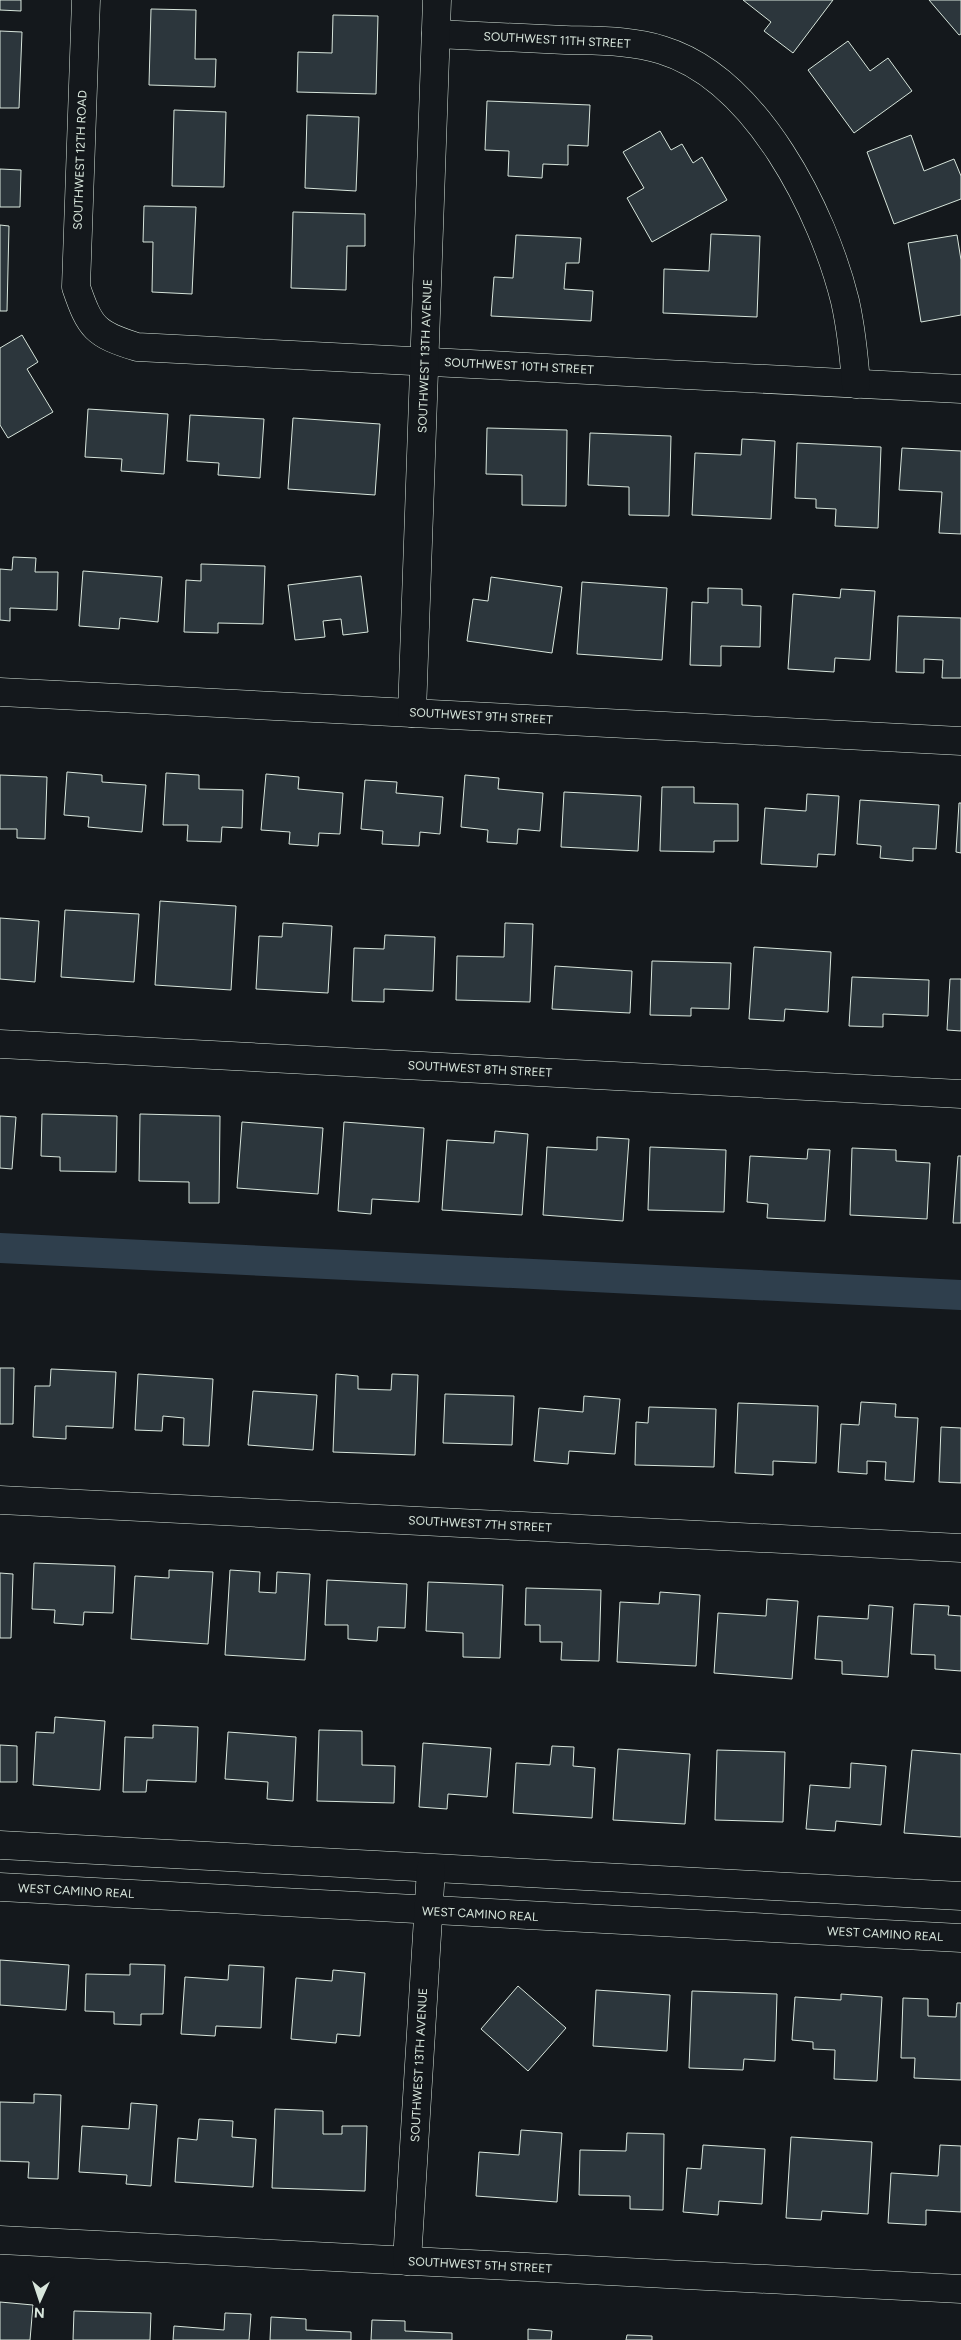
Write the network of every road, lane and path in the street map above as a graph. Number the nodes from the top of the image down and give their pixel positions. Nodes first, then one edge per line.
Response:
1 (86, 0) edge
2 (437, 0) edge
3 (436, 34) junction
4 (86, 317) joint
5 (425, 362) junction
6 (856, 384) junction
7 (961, 389) edge
8 (0, 692) edge
9 (412, 713) junction
10 (961, 741) edge
11 (0, 1044) edge
12 (961, 1094) edge
13 (0, 1500) edge
14 (961, 1548) edge
15 (0, 1845) edge
16 (431, 1869) junction
17 (0, 1887) edge
18 (961, 1896) edge
19 (429, 1911) junction
20 (961, 1938) edge
21 (0, 2240) edge
22 (407, 2261) junction
23 (961, 2289) edge

1 - 4 street, SOUTHWEST 12TH ROAD
2 - 3 street, SOUTHWEST 13TH AVENUE
3 - 5 street, SOUTHWEST 13TH AVENUE
3 - 6 street, SOUTHWEST 11TH STREET
4 - 5 street, SOUTHWEST 10TH STREET
5 - 6 street, SOUTHWEST 10TH STREET
5 - 9 street, SOUTHWEST 13TH AVENUE
6 - 7 street, SOUTHWEST 10TH STREET
8 - 9 street, SOUTHWEST 9TH STREET
9 - 10 street, SOUTHWEST 9TH STREET
11 - 12 street, SOUTHWEST 8TH STREET
13 - 14 street, SOUTHWEST 7TH STREET
15 - 16 street
16 - 18 street
16 - 19 street, SOUTHWEST 13TH AVENUE
17 - 19 street, WEST CAMINO REAL
19 - 20 street, WEST CAMINO REAL
19 - 22 street, SOUTHWEST 13TH AVENUE
21 - 22 street, SOUTHWEST 5TH STREET
22 - 23 street, SOUTHWEST 5TH STREET

